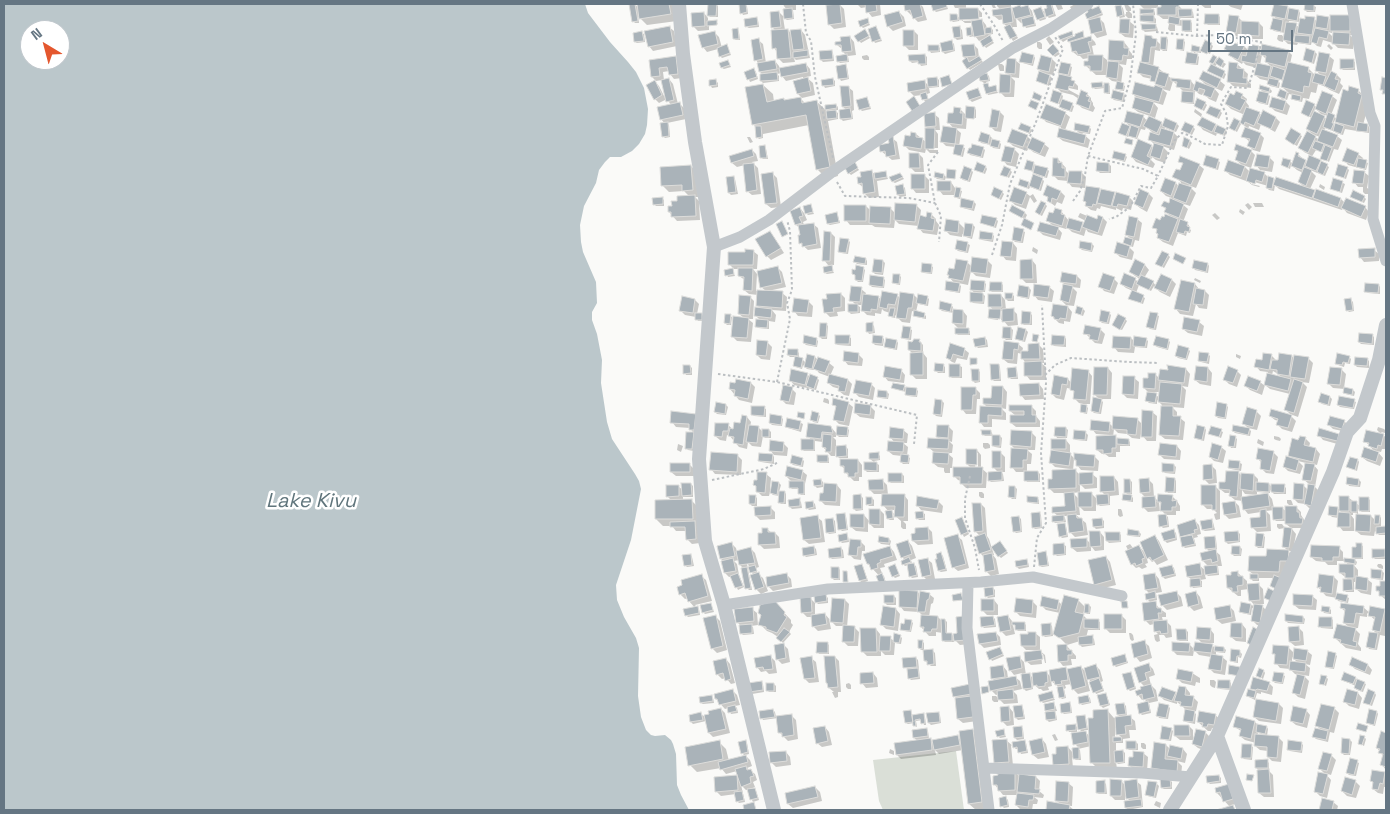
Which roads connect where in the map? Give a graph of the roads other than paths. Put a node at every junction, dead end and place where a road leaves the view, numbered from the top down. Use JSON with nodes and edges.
{"nodes":[{"id":1,"x":679,"y":4,"type":"edge"},
{"id":2,"x":1088,"y":4,"type":"edge"},
{"id":3,"x":1352,"y":4,"type":"edge"},
{"id":4,"x":714,"y":247,"type":"junction"},
{"id":5,"x":1386,"y":261,"type":"edge"},
{"id":6,"x":1386,"y":325,"type":"edge"},
{"id":7,"x":968,"y":583,"type":"junction"},
{"id":8,"x":1122,"y":596,"type":"dead end"},
{"id":9,"x":724,"y":605,"type":"junction"},
{"id":10,"x":1217,"y":736,"type":"junction"},
{"id":11,"x":984,"y":768,"type":"junction"},
{"id":12,"x":1191,"y":777,"type":"junction"},
{"id":13,"x":774,"y":810,"type":"edge"},
{"id":14,"x":989,"y":810,"type":"edge"},
{"id":15,"x":1170,"y":810,"type":"edge"},
{"id":16,"x":1244,"y":810,"type":"edge"}],
"edges":[{"from":1,"to":4,"type":"street"},
{"from":2,"to":4,"type":"street"},
{"from":3,"to":5,"type":"street"},
{"from":4,"to":9,"type":"street"},
{"from":6,"to":10,"type":"street"},
{"from":7,"to":8,"type":"street"},
{"from":7,"to":9,"type":"street"},
{"from":7,"to":11,"type":"street"},
{"from":9,"to":13,"type":"street"},
{"from":10,"to":12,"type":"street"},
{"from":10,"to":16,"type":"street"},
{"from":11,"to":12,"type":"street"},
{"from":11,"to":14,"type":"street"},
{"from":12,"to":15,"type":"street"}]}
